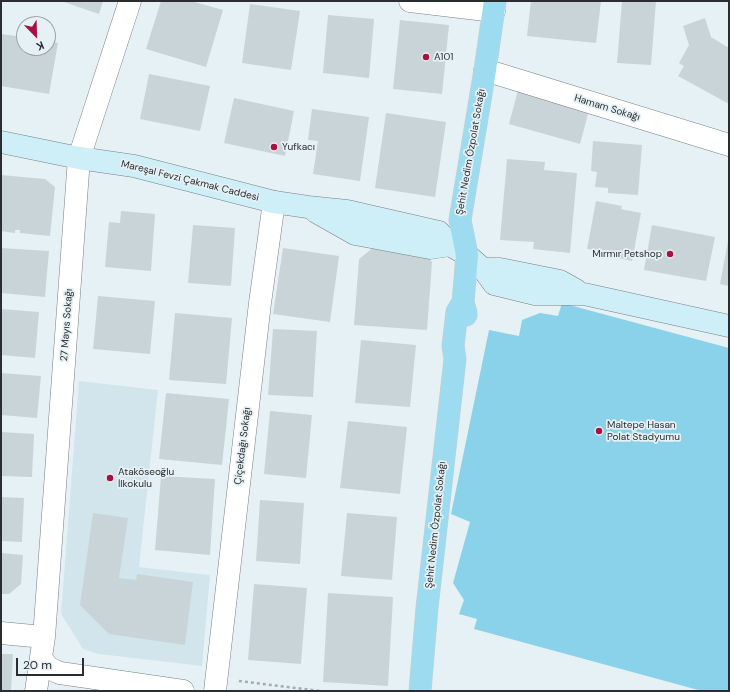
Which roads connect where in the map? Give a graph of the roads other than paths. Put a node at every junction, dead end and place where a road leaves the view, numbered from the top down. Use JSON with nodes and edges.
{"nodes":[{"id":1,"x":130,"y":1,"type":"edge"},
{"id":2,"x":410,"y":1,"type":"edge"},
{"id":3,"x":495,"y":6,"type":"edge"},
{"id":4,"x":485,"y":70,"type":"junction"},
{"id":5,"x":1,"y":142,"type":"edge"},
{"id":6,"x":729,"y":145,"type":"edge"},
{"id":7,"x":79,"y":158,"type":"junction"},
{"id":8,"x":274,"y":202,"type":"junction"},
{"id":9,"x":467,"y":256,"type":"junction"},
{"id":10,"x":729,"y":326,"type":"edge"},
{"id":11,"x":1,"y":633,"type":"edge"},
{"id":12,"x":43,"y":647,"type":"junction"},
{"id":13,"x":216,"y":685,"type":"edge"},
{"id":14,"x":36,"y":691,"type":"edge"},
{"id":15,"x":183,"y":691,"type":"edge"},
{"id":16,"x":420,"y":691,"type":"edge"}],
"edges":[{"from":1,"to":7,"type":"street","name":"27 Mayıs Sokağı"},
{"from":2,"to":3,"type":"street"},
{"from":3,"to":4,"type":"main road","name":"Şehit Nedim Özpolat Sokağı"},
{"from":4,"to":6,"type":"street","name":"Hamam Sokağı"},
{"from":4,"to":9,"type":"main road","name":"Şehit Nedim Özpolat Sokağı"},
{"from":5,"to":7,"type":"street","name":"Mareşal Fevzi Çakmak Caddesi"},
{"from":7,"to":8,"type":"street","name":"Mareşal Fevzi Çakmak Caddesi"},
{"from":7,"to":12,"type":"street","name":"27 Mayıs Sokağı"},
{"from":8,"to":9,"type":"street","name":"Mareşal Fevzi Çakmak Caddesi"},
{"from":8,"to":13,"type":"street","name":"Çiçekdağı Sokağı"},
{"from":9,"to":10,"type":"street"},
{"from":9,"to":16,"type":"main road","name":"Şehit Nedim Özpolat Sokağı"},
{"from":11,"to":12,"type":"street"},
{"from":12,"to":14,"type":"street","name":"27 Mayıs Sokağı"},
{"from":12,"to":15,"type":"street"}]}
